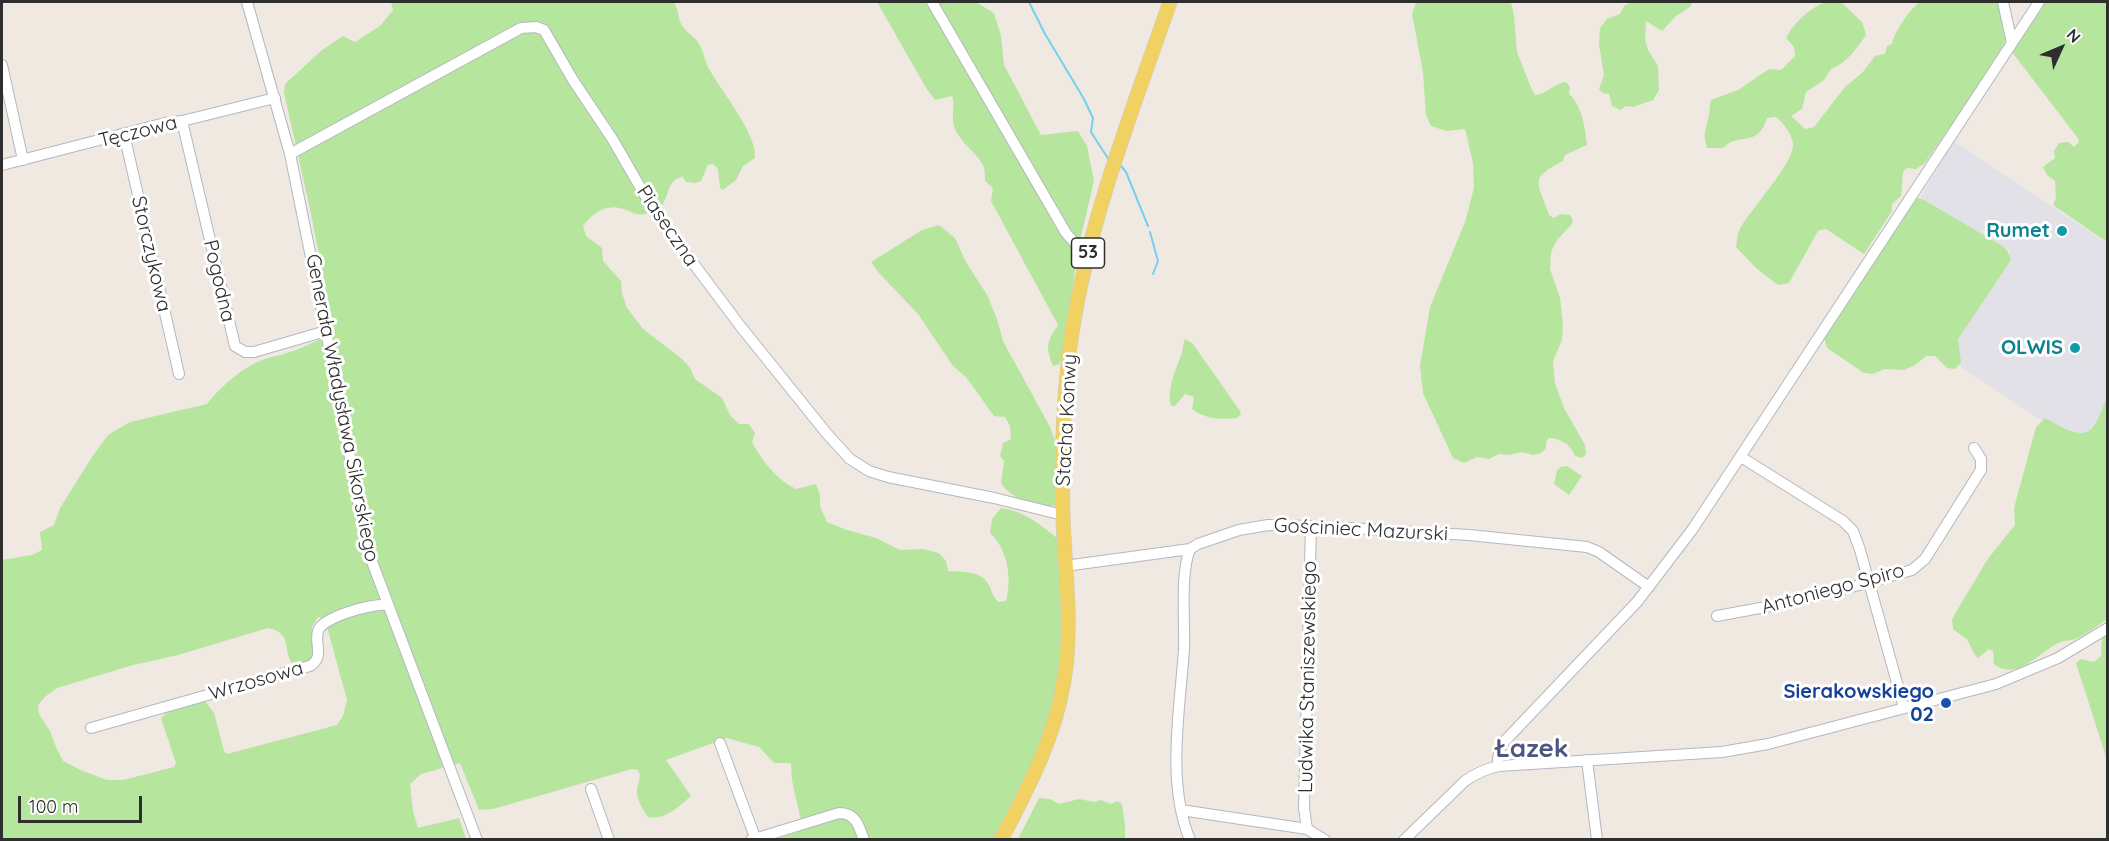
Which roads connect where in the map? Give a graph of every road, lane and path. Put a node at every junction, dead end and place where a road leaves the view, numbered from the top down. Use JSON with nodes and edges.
{"nodes":[{"id":1,"x":247,"y":2,"type":"edge"},
{"id":2,"x":932,"y":2,"type":"edge"},
{"id":3,"x":1170,"y":2,"type":"edge"},
{"id":4,"x":2003,"y":2,"type":"edge"},
{"id":5,"x":2039,"y":2,"type":"edge"},
{"id":6,"x":2012,"y":43,"type":"junction"},
{"id":7,"x":2,"y":65,"type":"edge"},
{"id":8,"x":275,"y":98,"type":"junction"},
{"id":9,"x":182,"y":121,"type":"junction"},
{"id":10,"x":124,"y":134,"type":"junction"},
{"id":11,"x":290,"y":154,"type":"junction"},
{"id":12,"x":23,"y":160,"type":"junction"},
{"id":13,"x":2,"y":165,"type":"edge"},
{"id":14,"x":1088,"y":250,"type":"junction"},
{"id":15,"x":326,"y":331,"type":"junction"},
{"id":16,"x":179,"y":374,"type":"dead end"},
{"id":17,"x":1974,"y":448,"type":"dead end"},
{"id":18,"x":1741,"y":458,"type":"junction"},
{"id":19,"x":1063,"y":515,"type":"junction"},
{"id":20,"x":1311,"y":526,"type":"junction"},
{"id":21,"x":1190,"y":549,"type":"junction"},
{"id":22,"x":1065,"y":566,"type":"junction"},
{"id":23,"x":1869,"y":582,"type":"junction"},
{"id":24,"x":1649,"y":587,"type":"junction"},
{"id":25,"x":387,"y":604,"type":"junction"},
{"id":26,"x":1717,"y":616,"type":"dead end"},
{"id":27,"x":2108,"y":628,"type":"edge"},
{"id":28,"x":1904,"y":708,"type":"junction"},
{"id":29,"x":91,"y":728,"type":"dead end"},
{"id":30,"x":720,"y":743,"type":"dead end"},
{"id":31,"x":1587,"y":760,"type":"junction"},
{"id":32,"x":1499,"y":766,"type":"junction"},
{"id":33,"x":591,"y":789,"type":"dead end"},
{"id":34,"x":1181,"y":810,"type":"junction"},
{"id":35,"x":1307,"y":829,"type":"junction"},
{"id":36,"x":754,"y":839,"type":"edge"},
{"id":37,"x":477,"y":840,"type":"edge"},
{"id":38,"x":609,"y":840,"type":"edge"},
{"id":39,"x":864,"y":840,"type":"edge"},
{"id":40,"x":1001,"y":840,"type":"edge"},
{"id":41,"x":1190,"y":840,"type":"edge"},
{"id":42,"x":1325,"y":840,"type":"edge"},
{"id":43,"x":1404,"y":840,"type":"edge"},
{"id":44,"x":1597,"y":840,"type":"edge"}],
"edges":[{"from":1,"to":8,"type":"street","name":"Generała Władysława Sikorskiego"},
{"from":2,"to":14,"type":"street"},
{"from":3,"to":14,"type":"main road","name":"Stacha Konwy","number":"53"},
{"from":4,"to":6,"type":"street"},
{"from":5,"to":6,"type":"street"},
{"from":6,"to":18,"type":"street"},
{"from":7,"to":12,"type":"street"},
{"from":8,"to":9,"type":"street","name":"Tęczowa"},
{"from":8,"to":11,"type":"street","name":"Generała Władysława Sikorskiego"},
{"from":9,"to":10,"type":"street","name":"Tęczowa"},
{"from":9,"to":15,"type":"street","name":"Pogodna"},
{"from":10,"to":12,"type":"street","name":"Tęczowa"},
{"from":10,"to":16,"type":"street","name":"Storczykowa"},
{"from":11,"to":15,"type":"street","name":"Generała Władysława Sikorskiego"},
{"from":11,"to":19,"type":"street","name":"Piaseczna"},
{"from":12,"to":13,"type":"street","name":"Tęczowa"},
{"from":14,"to":19,"type":"main road","name":"Stacha Konwy","number":"53"},
{"from":15,"to":25,"type":"street","name":"Generała Władysława Sikorskiego"},
{"from":17,"to":23,"type":"street","name":"Antoniego Spiro"},
{"from":18,"to":23,"type":"street"},
{"from":18,"to":24,"type":"street"},
{"from":19,"to":22,"type":"main road","name":"Stacha Konwy","number":"53"},
{"from":20,"to":21,"type":"street","name":"Gościniec Mazurski"},
{"from":20,"to":24,"type":"street","name":"Gościniec Mazurski"},
{"from":20,"to":35,"type":"street","name":"Ludwika Staniszewskiego"},
{"from":21,"to":22,"type":"street","name":"Gościniec Mazurski"},
{"from":21,"to":34,"type":"street"},
{"from":22,"to":40,"type":"main road","name":"Stacha Konwy","number":"53"},
{"from":23,"to":26,"type":"street","name":"Antoniego Spiro"},
{"from":23,"to":28,"type":"street"},
{"from":24,"to":32,"type":"street"},
{"from":25,"to":29,"type":"street","name":"Wrzosowa"},
{"from":25,"to":37,"type":"street","name":"Generała Władysława Sikorskiego"},
{"from":27,"to":28,"type":"street"},
{"from":28,"to":31,"type":"street"},
{"from":30,"to":36,"type":"street"},
{"from":31,"to":32,"type":"street"},
{"from":31,"to":44,"type":"street"},
{"from":32,"to":43,"type":"street"},
{"from":33,"to":38,"type":"street"},
{"from":34,"to":35,"type":"street"},
{"from":34,"to":41,"type":"street"},
{"from":35,"to":42,"type":"street"},
{"from":36,"to":39,"type":"street"}]}
